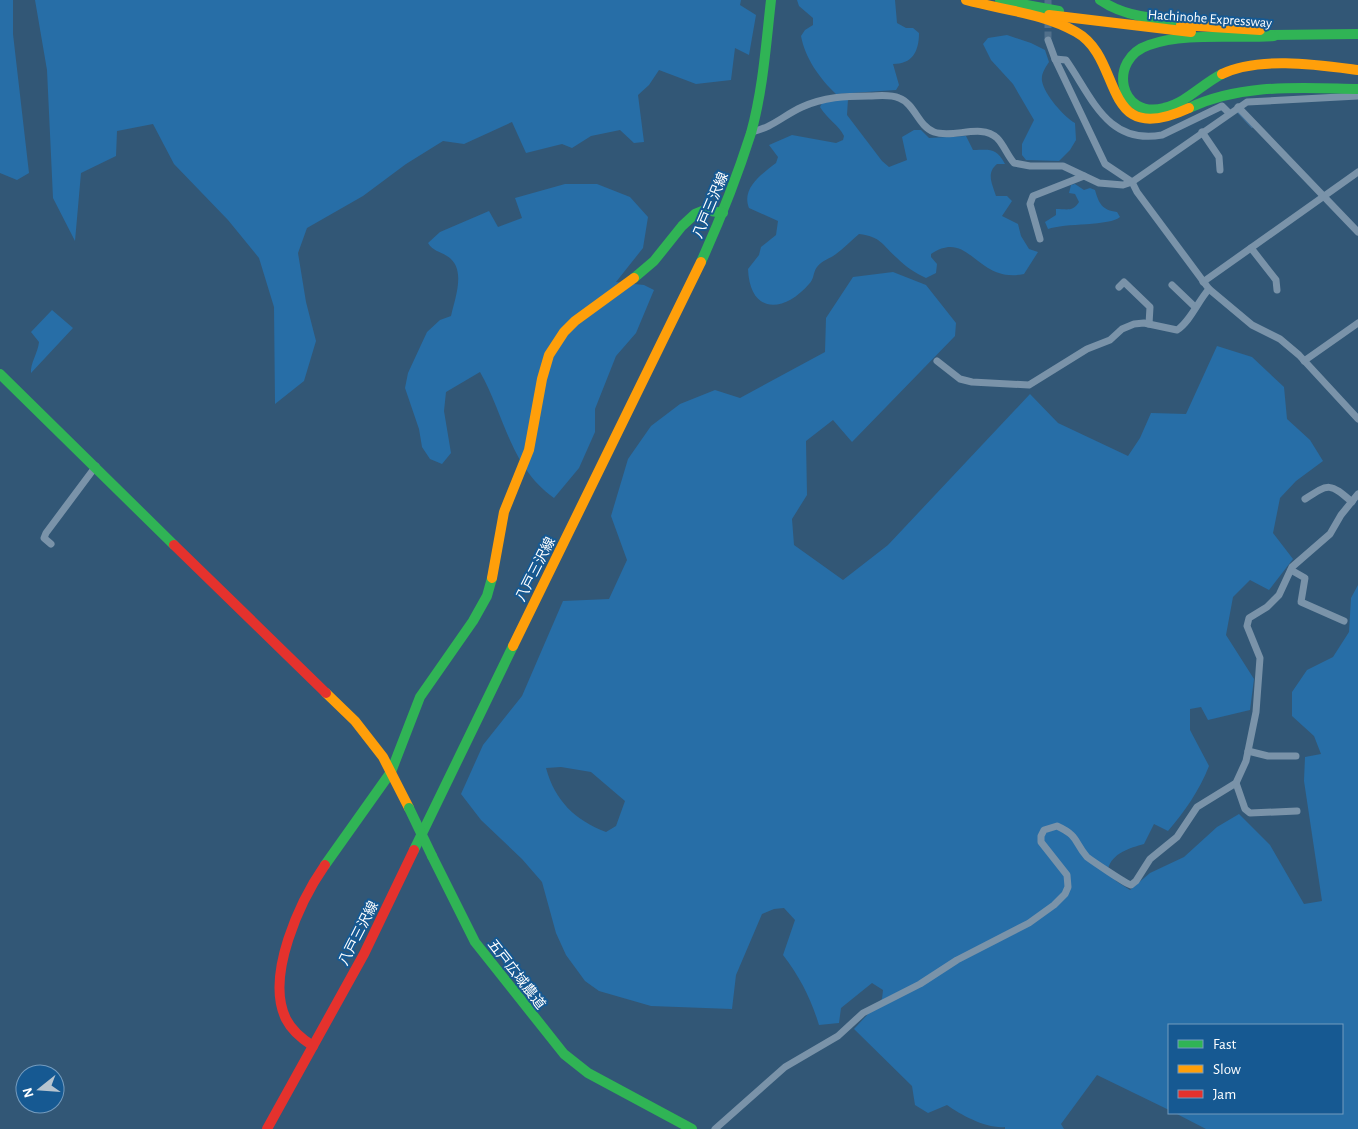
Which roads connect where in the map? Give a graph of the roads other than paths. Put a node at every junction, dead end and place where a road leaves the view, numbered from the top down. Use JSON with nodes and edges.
{"nodes":[{"id":1,"x":771,"y":0,"type":"edge"},
{"id":2,"x":966,"y":0,"type":"edge"},
{"id":3,"x":972,"y":0,"type":"edge"},
{"id":4,"x":1000,"y":0,"type":"edge"},
{"id":5,"x":1100,"y":0,"type":"edge"},
{"id":6,"x":1358,"y":28,"type":"edge"},
{"id":7,"x":1286,"y":31,"type":"junction"},
{"id":8,"x":1358,"y":34,"type":"edge"},
{"id":9,"x":1274,"y":36,"type":"junction"},
{"id":10,"x":1048,"y":40,"type":"tunnel mouth"},
{"id":11,"x":1055,"y":59,"type":"junction"},
{"id":12,"x":1358,"y":70,"type":"edge"},
{"id":13,"x":1358,"y":89,"type":"edge"},
{"id":14,"x":1358,"y":96,"type":"edge"},
{"id":15,"x":1238,"y":107,"type":"junction"},
{"id":16,"x":1230,"y":113,"type":"junction"},
{"id":17,"x":752,"y":132,"type":"junction"},
{"id":18,"x":1202,"y":132,"type":"junction"},
{"id":19,"x":1220,"y":170,"type":"dead end"},
{"id":20,"x":1358,"y":172,"type":"edge"},
{"id":21,"x":1084,"y":176,"type":"junction"},
{"id":22,"x":1132,"y":182,"type":"junction"},
{"id":23,"x":1323,"y":197,"type":"junction"},
{"id":24,"x":723,"y":213,"type":"junction"},
{"id":25,"x":1358,"y":232,"type":"edge"},
{"id":26,"x":1040,"y":240,"type":"dead end"},
{"id":27,"x":1251,"y":248,"type":"junction"},
{"id":28,"x":1203,"y":282,"type":"junction"},
{"id":29,"x":1172,"y":284,"type":"dead end"},
{"id":30,"x":1118,"y":287,"type":"dead end"},
{"id":31,"x":1209,"y":289,"type":"junction"},
{"id":32,"x":1277,"y":290,"type":"dead end"},
{"id":33,"x":1195,"y":308,"type":"junction"},
{"id":34,"x":1358,"y":323,"type":"edge"},
{"id":35,"x":1149,"y":324,"type":"junction"},
{"id":36,"x":937,"y":361,"type":"dead end"},
{"id":37,"x":1304,"y":361,"type":"junction"},
{"id":38,"x":0,"y":374,"type":"edge"},
{"id":39,"x":1358,"y":419,"type":"edge"},
{"id":40,"x":96,"y":466,"type":"junction"},
{"id":41,"x":1358,"y":494,"type":"edge"},
{"id":42,"x":1305,"y":499,"type":"dead end"},
{"id":43,"x":1352,"y":502,"type":"junction"},
{"id":44,"x":51,"y":544,"type":"dead end"},
{"id":45,"x":1291,"y":570,"type":"junction"},
{"id":46,"x":1344,"y":621,"type":"dead end"},
{"id":47,"x":1248,"y":751,"type":"junction"},
{"id":48,"x":1296,"y":756,"type":"dead end"},
{"id":49,"x":391,"y":772,"type":"junction"},
{"id":50,"x":1236,"y":783,"type":"junction"},
{"id":51,"x":1297,"y":810,"type":"dead end"},
{"id":52,"x":313,"y":1046,"type":"junction"},
{"id":53,"x":266,"y":1129,"type":"edge"},
{"id":54,"x":692,"y":1129,"type":"edge"},
{"id":55,"x":715,"y":1129,"type":"edge"}],
"edges":[{"from":1,"to":17,"type":"main road","name":"八戸三沢線"},
{"from":2,"to":13,"type":"main road"},
{"from":3,"to":9,"type":"main road","name":"Hachinohe Expressway"},
{"from":4,"to":7,"type":"main road","name":"Hachinohe Expressway"},
{"from":5,"to":7,"type":"main road"},
{"from":6,"to":7,"type":"main road","name":"Hachinohe Expressway"},
{"from":8,"to":9,"type":"main road","name":"Hachinohe Expressway"},
{"from":9,"to":12,"type":"main road"},
{"from":10,"to":11,"type":"street"},
{"from":11,"to":16,"type":"street"},
{"from":11,"to":22,"type":"street"},
{"from":14,"to":15,"type":"street"},
{"from":15,"to":16,"type":"street"},
{"from":15,"to":23,"type":"street"},
{"from":16,"to":18,"type":"street"},
{"from":17,"to":21,"type":"street"},
{"from":17,"to":24,"type":"main road","name":"八戸三沢線"},
{"from":18,"to":19,"type":"street"},
{"from":18,"to":22,"type":"street"},
{"from":20,"to":23,"type":"street"},
{"from":21,"to":22,"type":"street"},
{"from":21,"to":26,"type":"street"},
{"from":22,"to":28,"type":"street"},
{"from":23,"to":25,"type":"street"},
{"from":23,"to":27,"type":"street"},
{"from":24,"to":49,"type":"main road"},
{"from":24,"to":52,"type":"main road","name":"八戸三沢線"},
{"from":27,"to":28,"type":"street"},
{"from":27,"to":32,"type":"street"},
{"from":28,"to":31,"type":"street"},
{"from":29,"to":33,"type":"street"},
{"from":30,"to":35,"type":"street"},
{"from":31,"to":33,"type":"street"},
{"from":31,"to":37,"type":"street"},
{"from":33,"to":35,"type":"street"},
{"from":34,"to":37,"type":"street"},
{"from":35,"to":36,"type":"street"},
{"from":37,"to":39,"type":"street"},
{"from":38,"to":40,"type":"main road","name":"五戸広域農道"},
{"from":40,"to":44,"type":"street"},
{"from":40,"to":49,"type":"main road","name":"五戸広域農道"},
{"from":41,"to":43,"type":"street"},
{"from":42,"to":43,"type":"street"},
{"from":43,"to":45,"type":"street"},
{"from":45,"to":46,"type":"street"},
{"from":45,"to":47,"type":"street"},
{"from":47,"to":48,"type":"street"},
{"from":47,"to":50,"type":"street"},
{"from":49,"to":52,"type":"main road"},
{"from":49,"to":54,"type":"main road","name":"五戸広域農道","bridge":true},
{"from":50,"to":51,"type":"street"},
{"from":50,"to":55,"type":"street"},
{"from":52,"to":53,"type":"main road","name":"八戸三沢線"}]}
